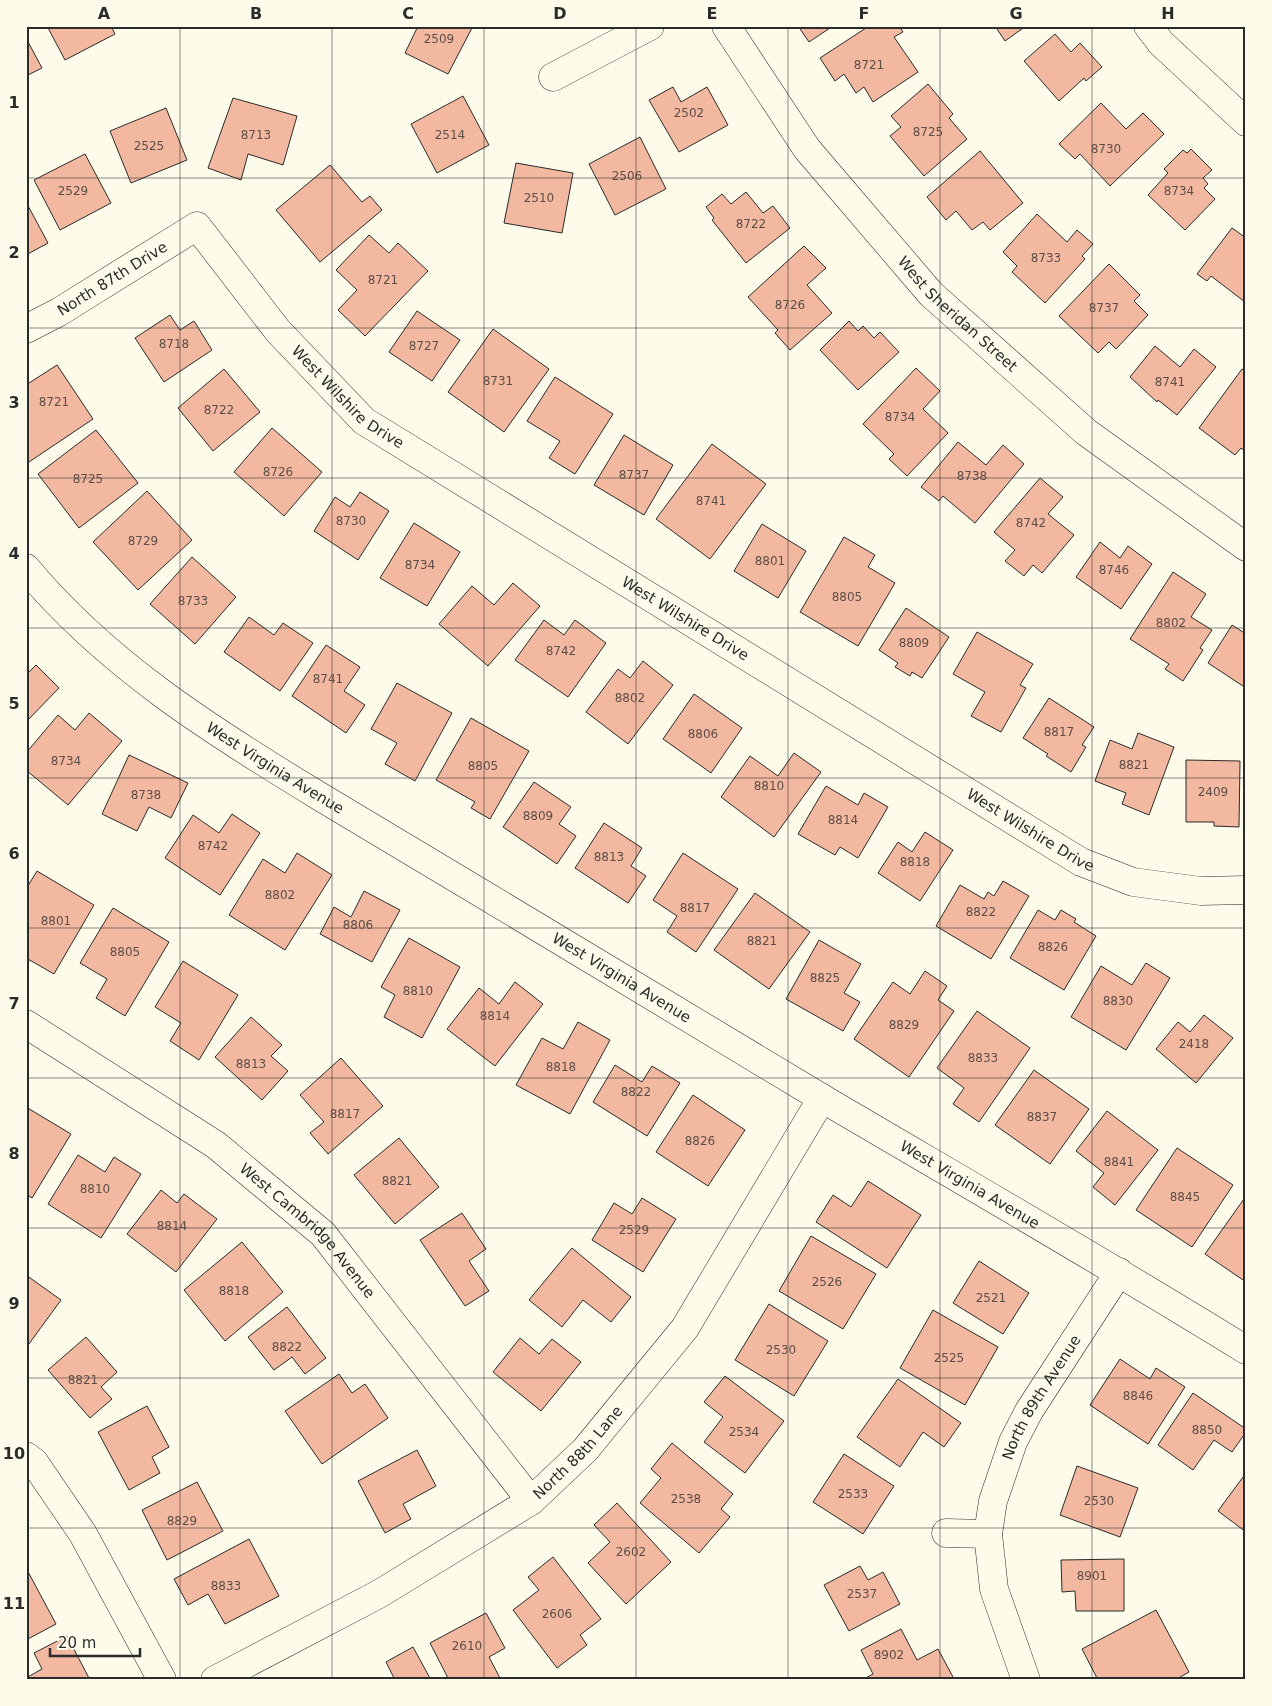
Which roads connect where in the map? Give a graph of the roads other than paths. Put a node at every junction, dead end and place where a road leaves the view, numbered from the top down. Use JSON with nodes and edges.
{"nodes":[{"id":1,"x":650,"y":26,"type":"edge"},
{"id":2,"x":726,"y":26,"type":"edge"},
{"id":3,"x":1148,"y":26,"type":"edge"},
{"id":4,"x":553,"y":78,"type":"dead end"},
{"id":5,"x":1246,"y":122,"type":"edge"},
{"id":6,"x":197,"y":226,"type":"joint"},
{"id":7,"x":26,"y":329,"type":"edge"},
{"id":8,"x":1246,"y":547,"type":"edge"},
{"id":9,"x":26,"y":568,"type":"edge"},
{"id":10,"x":1246,"y":890,"type":"edge"},
{"id":11,"x":26,"y":1024,"type":"edge"},
{"id":12,"x":822,"y":1098,"type":"junction"},
{"id":13,"x":1119,"y":1272,"type":"junction"},
{"id":14,"x":1246,"y":1350,"type":"edge"},
{"id":15,"x":26,"y":1456,"type":"edge"},
{"id":16,"x":531,"y":1501,"type":"junction"},
{"id":17,"x":946,"y":1533,"type":"dead end"},
{"id":18,"x":988,"y":1534,"type":"junction"},
{"id":19,"x":162,"y":1680,"type":"edge"},
{"id":20,"x":215,"y":1680,"type":"edge"},
{"id":21,"x":1026,"y":1680,"type":"edge"}],
"edges":[{"from":1,"to":4,"type":"street"},
{"from":2,"to":8,"type":"street","name":"West Sheridan Street"},
{"from":3,"to":5,"type":"street"},
{"from":6,"to":7,"type":"street","name":"North 87th Drive"},
{"from":6,"to":10,"type":"street","name":"West Wilshire Drive"},
{"from":9,"to":12,"type":"street","name":"West Virginia Avenue"},
{"from":11,"to":16,"type":"street","name":"West Cambridge Avenue"},
{"from":12,"to":13,"type":"street","name":"West Virginia Avenue"},
{"from":12,"to":16,"type":"street","name":"North 88th Lane"},
{"from":13,"to":14,"type":"street","name":"West Virginia Avenue"},
{"from":13,"to":18,"type":"street","name":"North 89th Avenue"},
{"from":15,"to":19,"type":"street"},
{"from":16,"to":20,"type":"street","name":"North 88th Lane"},
{"from":17,"to":18,"type":"street"},
{"from":18,"to":21,"type":"street"}]}
